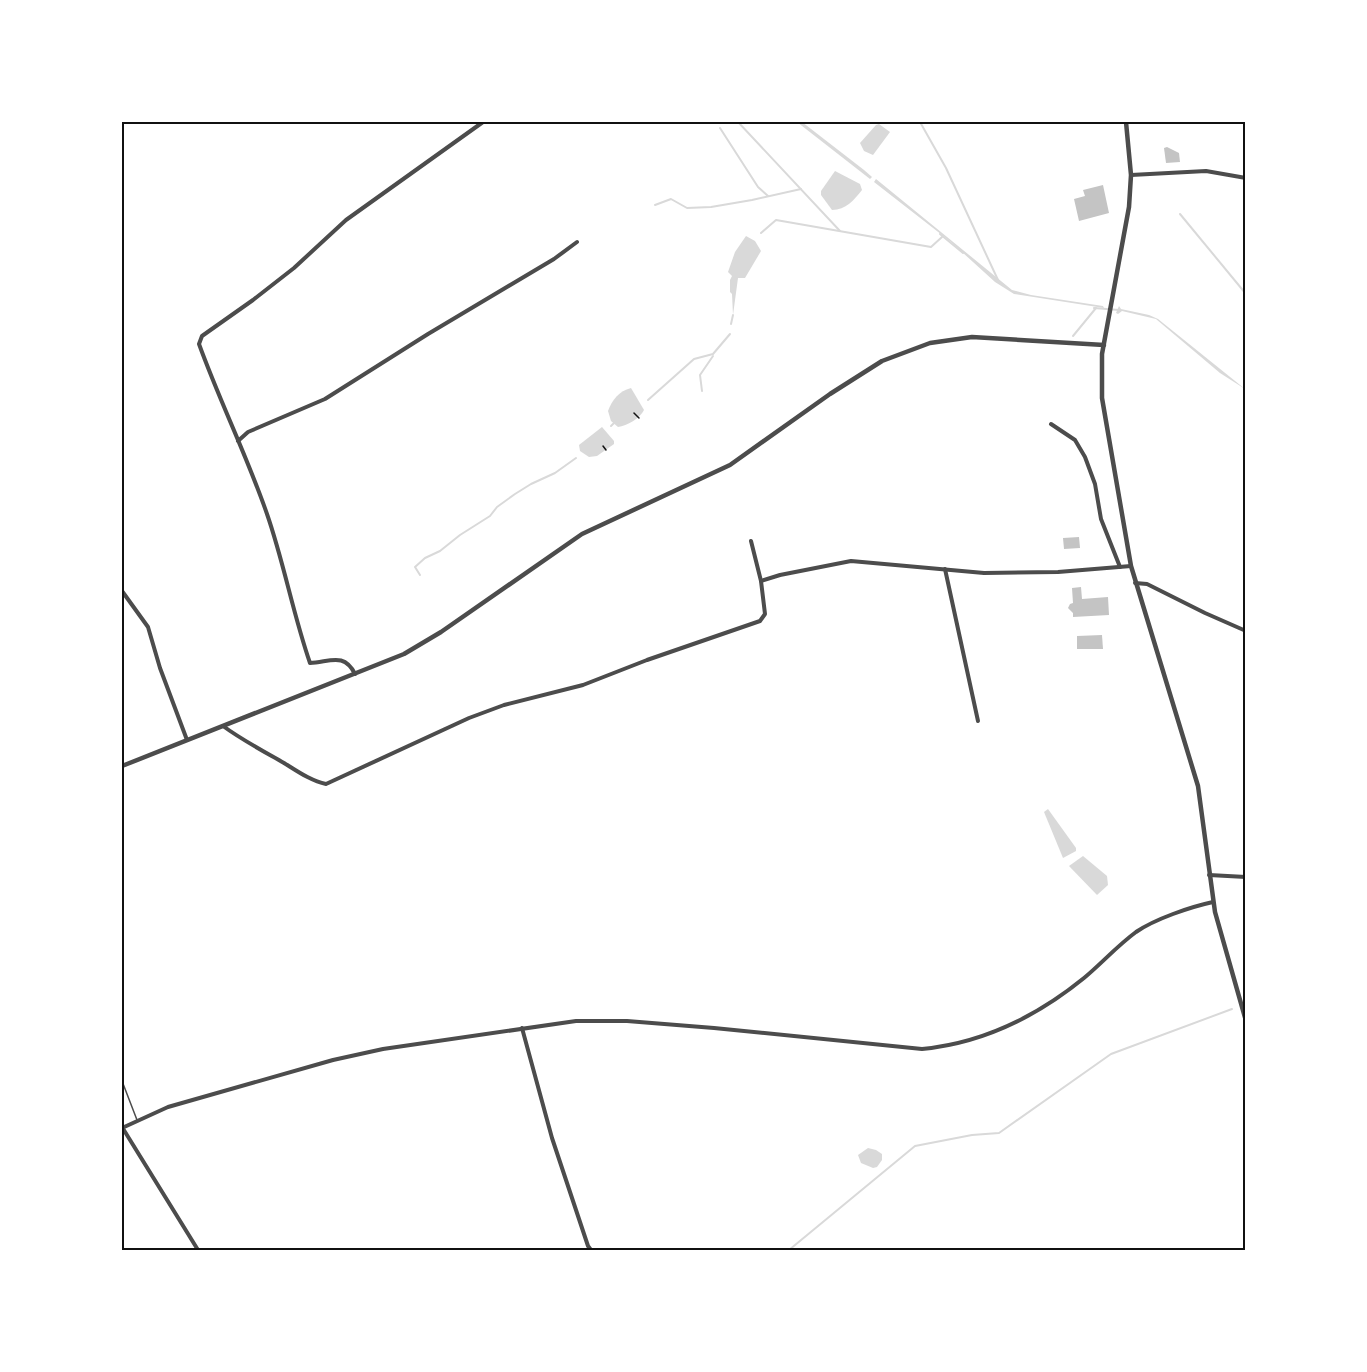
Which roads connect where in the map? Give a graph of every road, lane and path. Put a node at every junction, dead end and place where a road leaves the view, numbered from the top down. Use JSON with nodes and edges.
{"nodes":[{"id":1,"x":483,"y":122,"type":"edge"},
{"id":2,"x":1126,"y":122,"type":"edge"},
{"id":3,"x":1131,"y":175,"type":"junction"},
{"id":4,"x":1245,"y":178,"type":"edge"},
{"id":5,"x":577,"y":243,"type":"dead end"},
{"id":6,"x":1104,"y":345,"type":"junction"},
{"id":7,"x":634,"y":412,"type":"dead end"},
{"id":8,"x":639,"y":418,"type":"dead end"},
{"id":9,"x":1051,"y":424,"type":"dead end"},
{"id":10,"x":238,"y":441,"type":"junction"},
{"id":11,"x":603,"y":446,"type":"dead end"},
{"id":12,"x":606,"y":450,"type":"dead end"},
{"id":13,"x":751,"y":541,"type":"dead end"},
{"id":14,"x":1131,"y":566,"type":"junction"},
{"id":15,"x":1120,"y":567,"type":"junction"},
{"id":16,"x":945,"y":569,"type":"junction"},
{"id":17,"x":761,"y":581,"type":"junction"},
{"id":18,"x":1136,"y":583,"type":"junction"},
{"id":19,"x":122,"y":591,"type":"edge"},
{"id":20,"x":1245,"y":631,"type":"edge"},
{"id":21,"x":355,"y":674,"type":"junction"},
{"id":22,"x":978,"y":721,"type":"dead end"},
{"id":23,"x":220,"y":726,"type":"junction"},
{"id":24,"x":186,"y":740,"type":"junction"},
{"id":25,"x":122,"y":766,"type":"edge"},
{"id":26,"x":1209,"y":875,"type":"junction"},
{"id":27,"x":1245,"y":877,"type":"edge"},
{"id":28,"x":1213,"y":903,"type":"junction"},
{"id":29,"x":1245,"y":1021,"type":"edge"},
{"id":30,"x":522,"y":1028,"type":"junction"},
{"id":31,"x":122,"y":1081,"type":"edge"},
{"id":32,"x":137,"y":1121,"type":"junction"},
{"id":33,"x":122,"y":1127,"type":"edge"},
{"id":34,"x":198,"y":1251,"type":"edge"},
{"id":35,"x":591,"y":1251,"type":"edge"}],
"edges":[{"from":1,"to":10,"type":"street"},
{"from":2,"to":3,"type":"street"},
{"from":3,"to":4,"type":"street"},
{"from":3,"to":6,"type":"street"},
{"from":5,"to":10,"type":"street"},
{"from":6,"to":14,"type":"street"},
{"from":6,"to":21,"type":"street"},
{"from":7,"to":8,"type":"path"},
{"from":9,"to":15,"type":"street"},
{"from":10,"to":21,"type":"street"},
{"from":11,"to":12,"type":"path"},
{"from":13,"to":17,"type":"street"},
{"from":14,"to":15,"type":"street"},
{"from":14,"to":18,"type":"street"},
{"from":15,"to":16,"type":"street"},
{"from":16,"to":17,"type":"street"},
{"from":16,"to":22,"type":"street"},
{"from":17,"to":23,"type":"street"},
{"from":18,"to":20,"type":"street"},
{"from":18,"to":26,"type":"street"},
{"from":19,"to":24,"type":"street"},
{"from":21,"to":23,"type":"street"},
{"from":23,"to":24,"type":"street"},
{"from":24,"to":25,"type":"street"},
{"from":26,"to":27,"type":"street"},
{"from":26,"to":28,"type":"street"},
{"from":28,"to":29,"type":"street"},
{"from":28,"to":30,"type":"street"},
{"from":30,"to":32,"type":"street"},
{"from":30,"to":35,"type":"street"},
{"from":31,"to":32,"type":"lane"},
{"from":32,"to":33,"type":"street"},
{"from":33,"to":34,"type":"street"}]}
